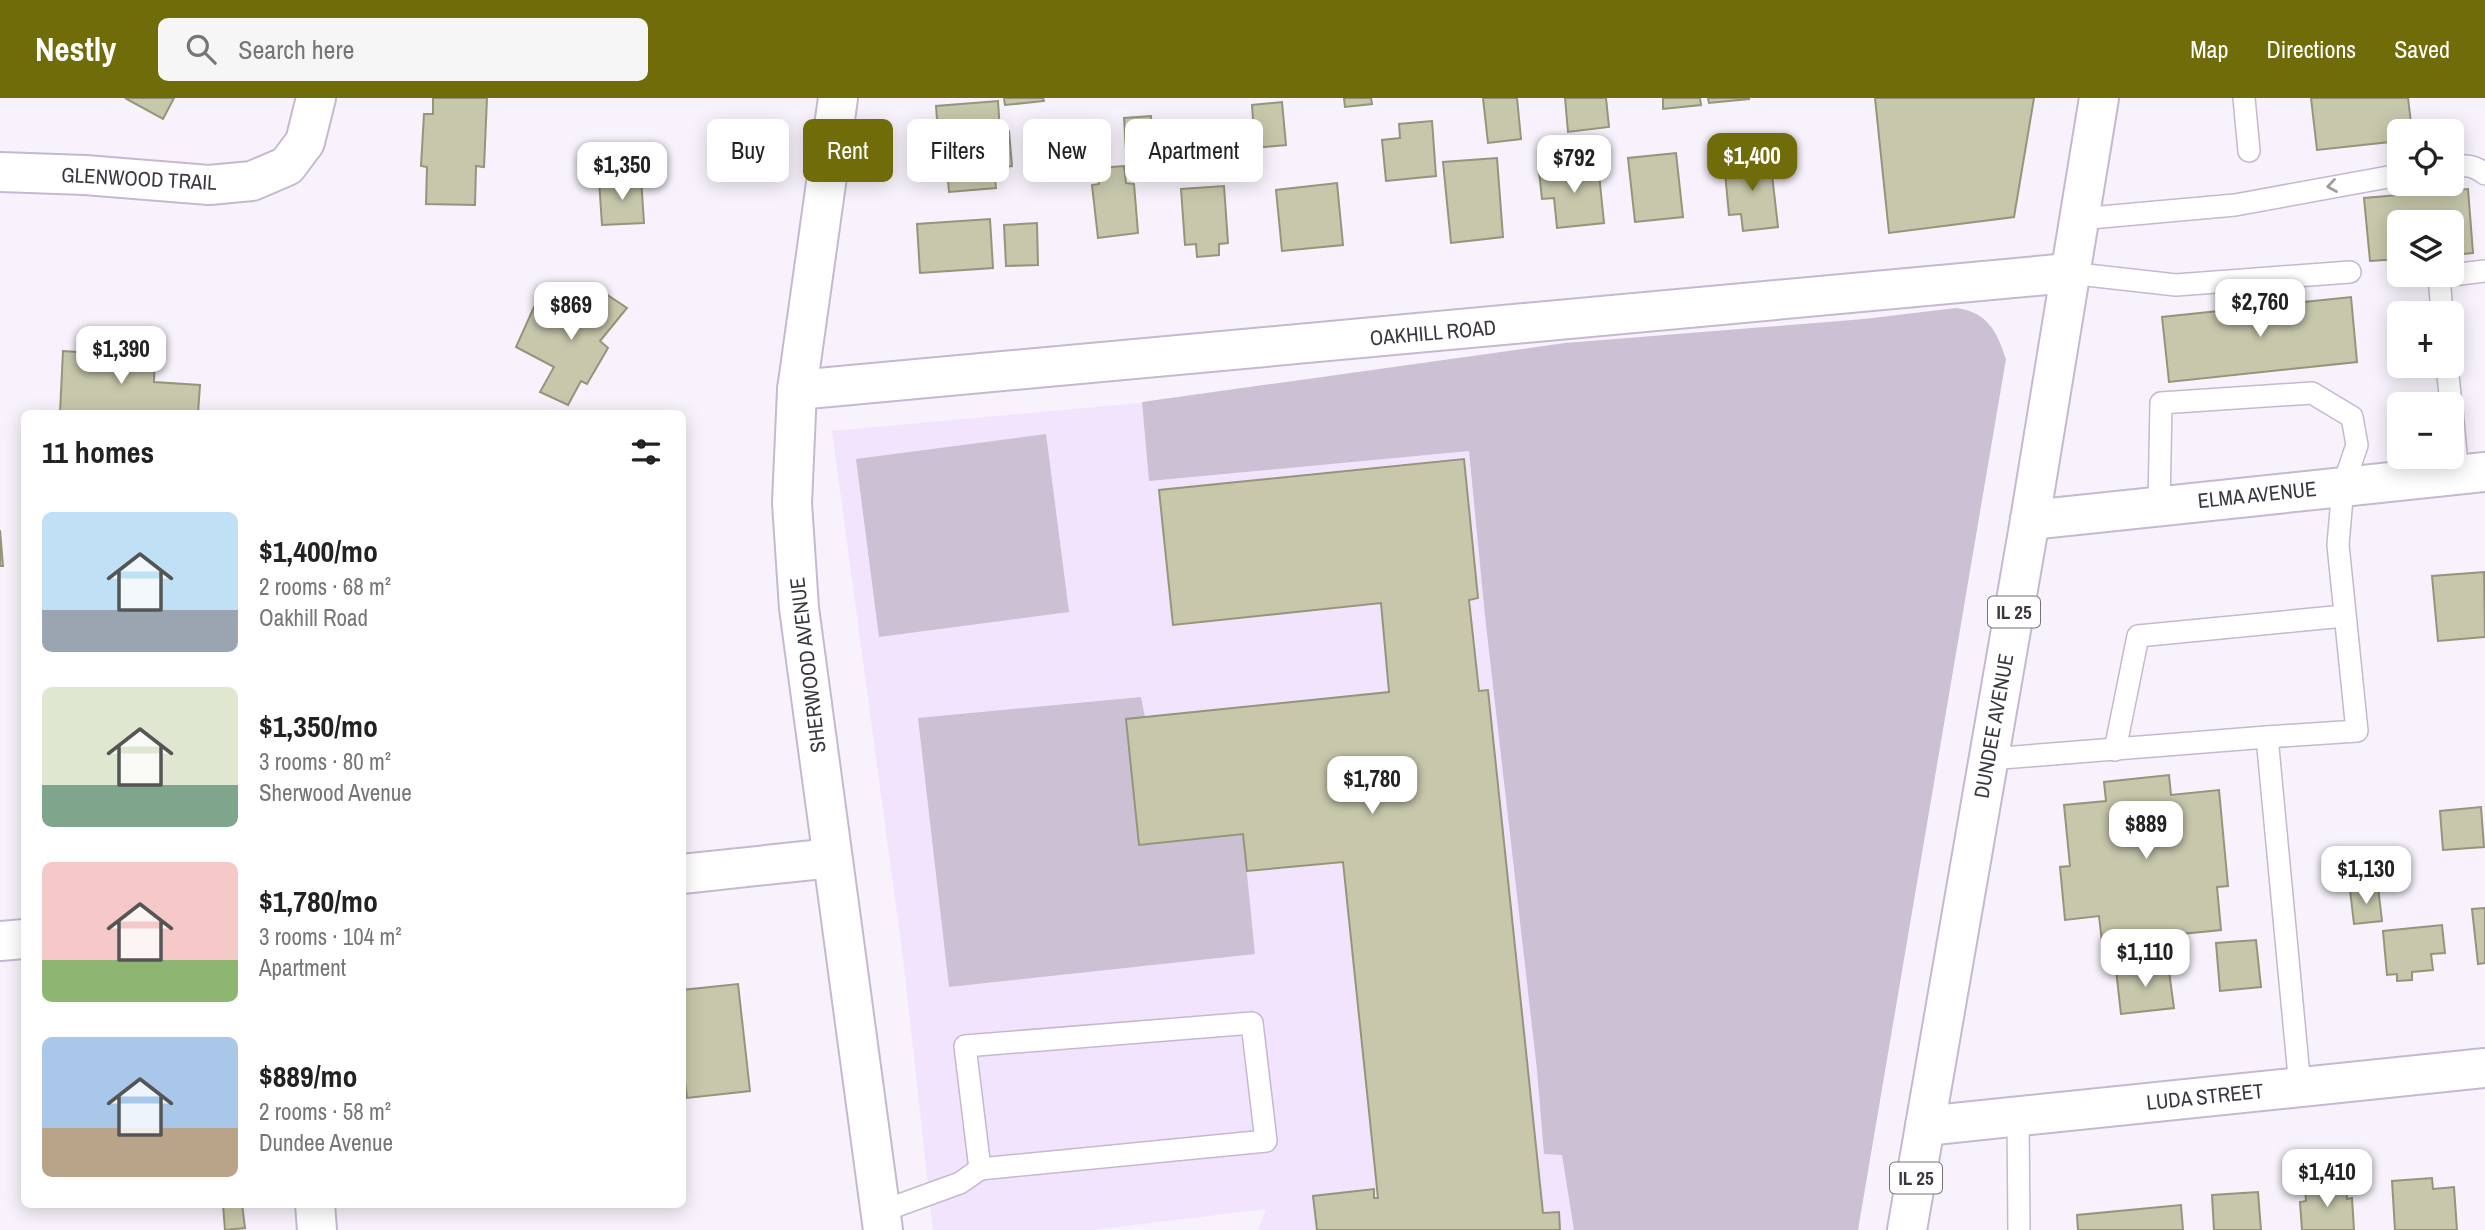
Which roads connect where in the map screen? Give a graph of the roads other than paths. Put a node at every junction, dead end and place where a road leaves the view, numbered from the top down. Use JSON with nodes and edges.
{"nodes":[{"id":1,"x":316,"y":98,"type":"edge"},
{"id":2,"x":838,"y":98,"type":"edge"},
{"id":3,"x":2099,"y":98,"type":"edge"},
{"id":4,"x":2244,"y":98,"type":"edge"},
{"id":5,"x":2249,"y":151,"type":"dead end"},
{"id":6,"x":2464,"y":165,"type":"edge"},
{"id":7,"x":0,"y":172,"type":"edge"},
{"id":8,"x":2485,"y":174,"type":"edge"},
{"id":9,"x":2387,"y":177,"type":"edge"},
{"id":10,"x":2080,"y":219,"type":"junction"},
{"id":11,"x":2485,"y":271,"type":"edge"},
{"id":12,"x":2069,"y":272,"type":"junction"},
{"id":13,"x":2350,"y":272,"type":"dead end"},
{"id":14,"x":2464,"y":273,"type":"edge"},
{"id":15,"x":797,"y":390,"type":"junction"},
{"id":16,"x":2464,"y":451,"type":"edge"},
{"id":17,"x":2471,"y":474,"type":"edge"},
{"id":18,"x":2343,"y":486,"type":"junction"},
{"id":19,"x":2159,"y":506,"type":"junction"},
{"id":20,"x":2030,"y":520,"type":"junction"},
{"id":21,"x":2344,"y":616,"type":"junction"},
{"id":22,"x":2267,"y":737,"type":"junction"},
{"id":23,"x":2115,"y":750,"type":"junction"},
{"id":24,"x":1989,"y":760,"type":"junction"},
{"id":25,"x":832,"y":858,"type":"junction"},
{"id":26,"x":686,"y":874,"type":"edge"},
{"id":27,"x":21,"y":939,"type":"edge"},
{"id":28,"x":0,"y":941,"type":"edge"},
{"id":29,"x":2485,"y":1068,"type":"edge"},
{"id":30,"x":2300,"y":1087,"type":"junction"},
{"id":31,"x":2018,"y":1116,"type":"junction"},
{"id":32,"x":1924,"y":1126,"type":"junction"},
{"id":33,"x":980,"y":1170,"type":"junction"},
{"id":34,"x":315,"y":1208,"type":"edge"},
{"id":35,"x":882,"y":1221,"type":"edge"},
{"id":36,"x":317,"y":1230,"type":"edge"},
{"id":37,"x":1907,"y":1230,"type":"edge"},
{"id":38,"x":2020,"y":1230,"type":"edge"}],
"edges":[{"from":1,"to":7,"type":"street","name":"GLENWOOD TRAIL"},
{"from":2,"to":15,"type":"street","name":"SHERWOOD AVENUE"},
{"from":3,"to":10,"type":"street","name":"DUNDEE AVENUE","number":"IL 25"},
{"from":4,"to":5,"type":"lane"},
{"from":6,"to":8,"type":"lane"},
{"from":9,"to":10,"type":"lane","one_way":true},
{"from":10,"to":12,"type":"street","name":"DUNDEE AVENUE","number":"IL 25"},
{"from":11,"to":14,"type":"lane"},
{"from":12,"to":13,"type":"lane"},
{"from":12,"to":15,"type":"street","name":"OAKHILL ROAD"},
{"from":12,"to":20,"type":"street","name":"DUNDEE AVENUE","number":"IL 25"},
{"from":15,"to":25,"type":"street","name":"SHERWOOD AVENUE"},
{"from":16,"to":17,"type":"lane"},
{"from":17,"to":18,"type":"street","name":"ELMA AVENUE"},
{"from":18,"to":19,"type":"street","name":"ELMA AVENUE"},
{"from":18,"to":19,"type":"lane"},
{"from":18,"to":21,"type":"lane"},
{"from":19,"to":20,"type":"street","name":"ELMA AVENUE"},
{"from":20,"to":24,"type":"street","name":"DUNDEE AVENUE","number":"IL 25"},
{"from":21,"to":22,"type":"lane"},
{"from":21,"to":23,"type":"lane"},
{"from":22,"to":23,"type":"lane"},
{"from":22,"to":30,"type":"lane"},
{"from":23,"to":24,"type":"lane"},
{"from":24,"to":32,"type":"street","name":"DUNDEE AVENUE","number":"IL 25"},
{"from":25,"to":26,"type":"street"},
{"from":25,"to":35,"type":"street","name":"SHERWOOD AVENUE"},
{"from":27,"to":28,"type":"street"},
{"from":29,"to":30,"type":"street","name":"LUDA STREET"},
{"from":30,"to":31,"type":"street","name":"LUDA STREET"},
{"from":31,"to":32,"type":"street","name":"LUDA STREET"},
{"from":31,"to":38,"type":"lane"},
{"from":32,"to":37,"type":"street","name":"DUNDEE AVENUE","number":"IL 25"},
{"from":33,"to":33,"type":"lane"},
{"from":33,"to":35,"type":"lane"},
{"from":34,"to":36,"type":"street"}]}
